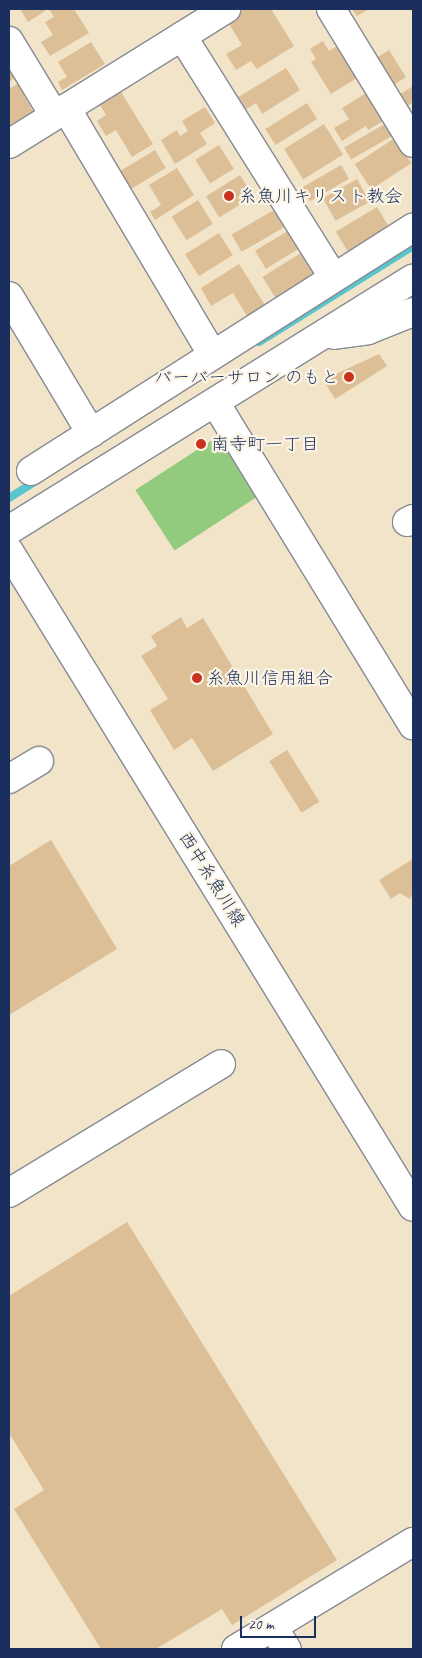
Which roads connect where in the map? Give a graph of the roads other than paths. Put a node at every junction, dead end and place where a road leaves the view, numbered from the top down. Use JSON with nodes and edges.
{"nodes":[{"id":1,"x":226,"y":9,"type":"edge"},
{"id":2,"x":332,"y":9,"type":"edge"},
{"id":3,"x":182,"y":36,"type":"junction"},
{"id":4,"x":9,"y":41,"type":"edge"},
{"id":5,"x":60,"y":112,"type":"junction"},
{"id":6,"x":413,"y":142,"type":"edge"},
{"id":7,"x":9,"y":144,"type":"edge"},
{"id":8,"x":413,"y":228,"type":"edge"},
{"id":9,"x":333,"y":277,"type":"junction"},
{"id":10,"x":413,"y":279,"type":"edge"},
{"id":11,"x":9,"y":296,"type":"edge"},
{"id":12,"x":413,"y":312,"type":"edge"},
{"id":13,"x":323,"y":337,"type":"junction"},
{"id":14,"x":212,"y":354,"type":"junction"},
{"id":15,"x":216,"y":404,"type":"junction"},
{"id":16,"x":91,"y":433,"type":"junction"},
{"id":17,"x":30,"y":471,"type":"dead end"},
{"id":18,"x":9,"y":530,"type":"edge"},
{"id":19,"x":9,"y":551,"type":"edge"},
{"id":20,"x":413,"y":726,"type":"edge"},
{"id":21,"x":39,"y":761,"type":"dead end"},
{"id":22,"x":9,"y":779,"type":"edge"},
{"id":23,"x":221,"y":1064,"type":"dead end"},
{"id":24,"x":9,"y":1193,"type":"edge"},
{"id":25,"x":413,"y":1207,"type":"edge"},
{"id":26,"x":413,"y":1542,"type":"edge"},
{"id":27,"x":280,"y":1638,"type":"edge"},
{"id":28,"x":236,"y":1649,"type":"edge"}],
"edges":[{"from":1,"to":3,"type":"street"},
{"from":2,"to":6,"type":"street"},
{"from":3,"to":5,"type":"street"},
{"from":3,"to":9,"type":"street"},
{"from":4,"to":5,"type":"street"},
{"from":5,"to":7,"type":"street"},
{"from":5,"to":14,"type":"street"},
{"from":8,"to":9,"type":"street"},
{"from":9,"to":14,"type":"street"},
{"from":10,"to":13,"type":"street"},
{"from":11,"to":16,"type":"street"},
{"from":12,"to":13,"type":"street"},
{"from":13,"to":15,"type":"street"},
{"from":14,"to":16,"type":"street"},
{"from":15,"to":18,"type":"street"},
{"from":15,"to":20,"type":"street"},
{"from":16,"to":17,"type":"street"},
{"from":19,"to":25,"type":"street","name":"西中糸魚川線"},
{"from":21,"to":22,"type":"street"},
{"from":23,"to":24,"type":"street"},
{"from":26,"to":27,"type":"street"},
{"from":27,"to":28,"type":"street"}]}
